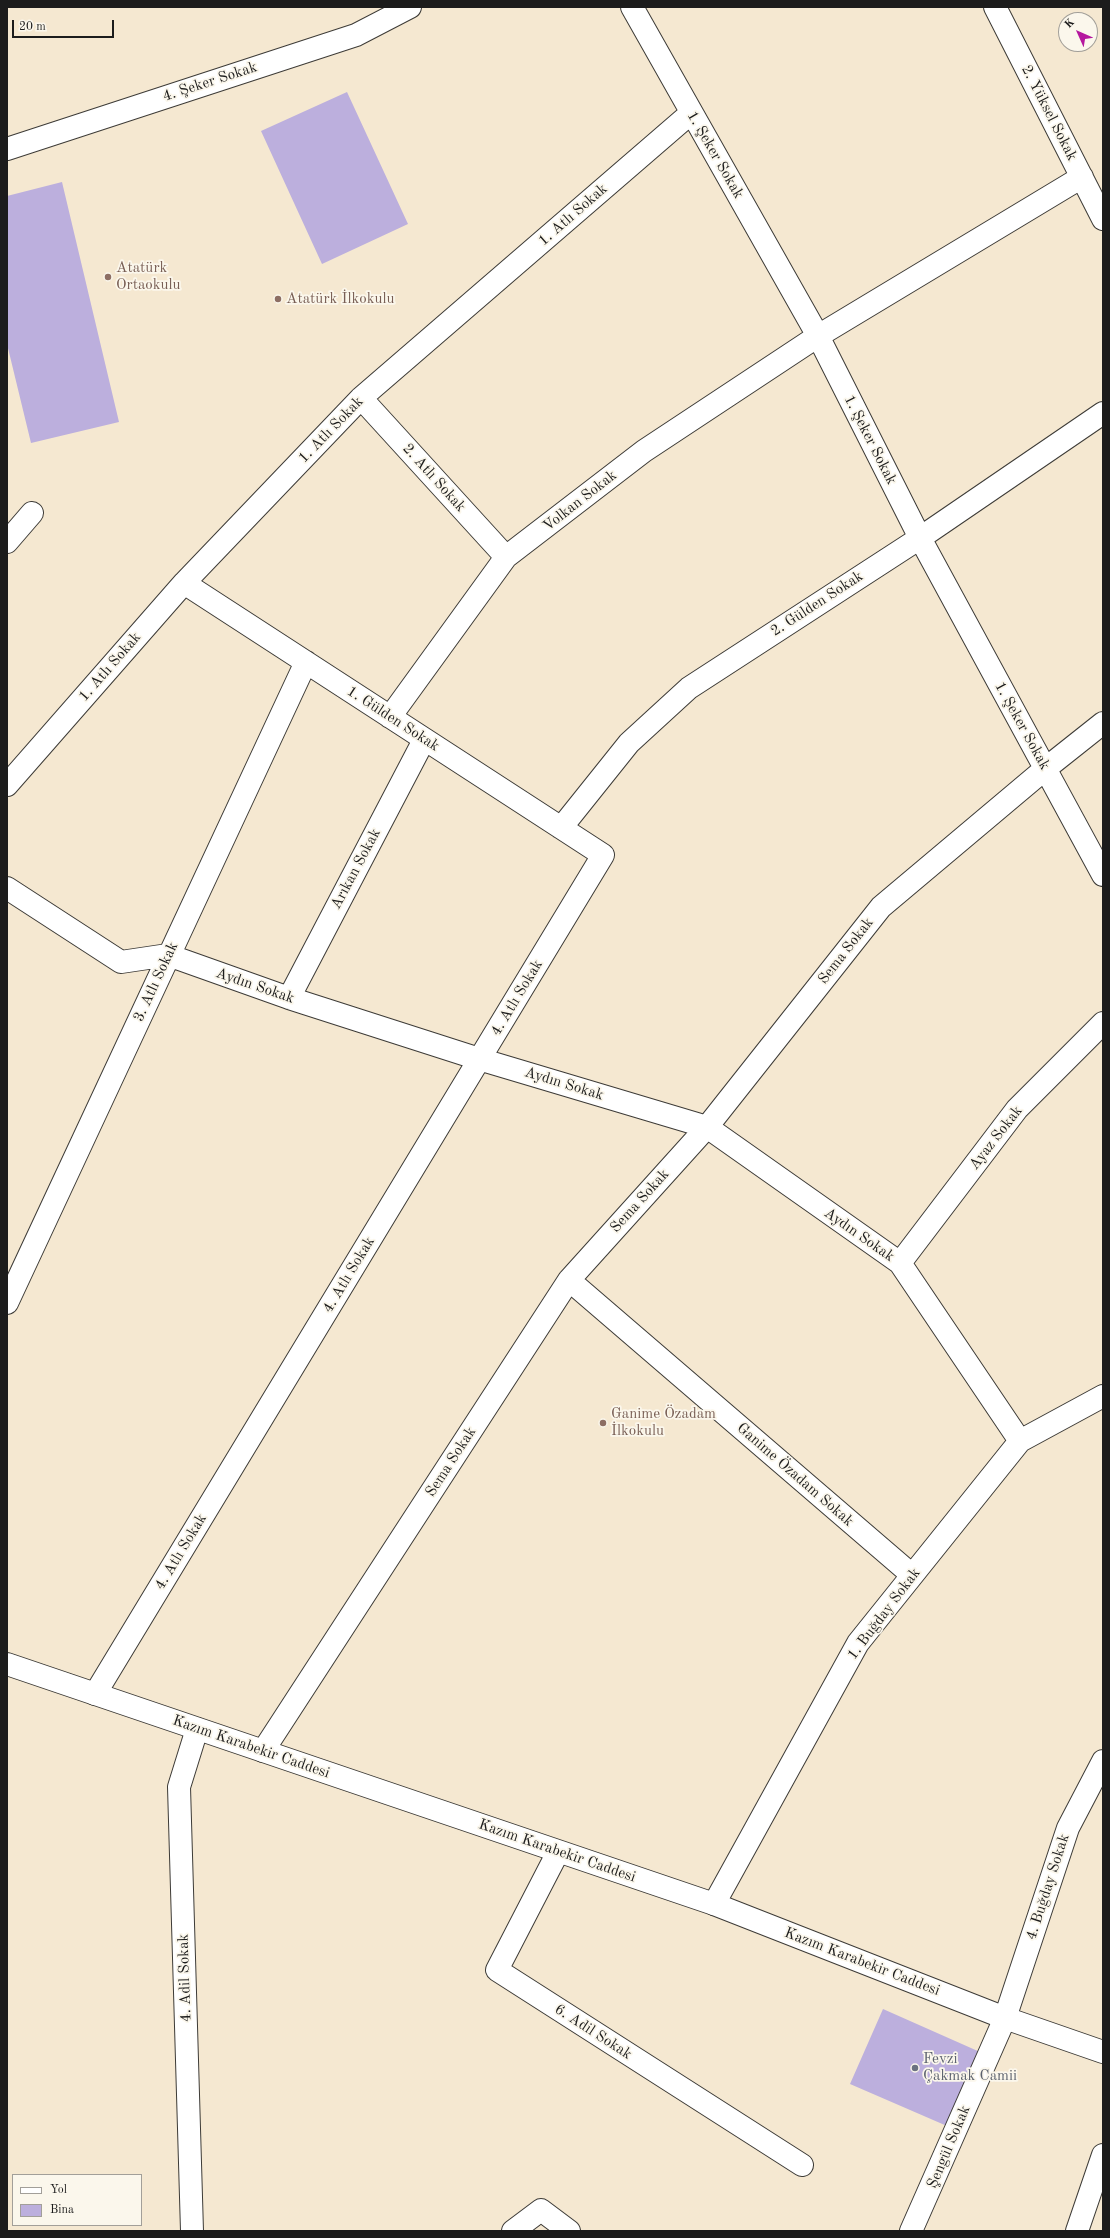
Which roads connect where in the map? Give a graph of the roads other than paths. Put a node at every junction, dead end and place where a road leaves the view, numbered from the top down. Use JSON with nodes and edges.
{"nodes":[{"id":1,"x":410,"y":7,"type":"edge"},
{"id":2,"x":632,"y":7,"type":"edge"},
{"id":3,"x":995,"y":7,"type":"edge"},
{"id":4,"x":691,"y":113,"type":"junction"},
{"id":5,"x":7,"y":149,"type":"edge"},
{"id":6,"x":1082,"y":177,"type":"junction"},
{"id":7,"x":1103,"y":219,"type":"edge"},
{"id":8,"x":818,"y":336,"type":"junction"},
{"id":9,"x":361,"y":398,"type":"junction"},
{"id":10,"x":1103,"y":413,"type":"edge"},
{"id":11,"x":32,"y":513,"type":"dead end"},
{"id":12,"x":920,"y":538,"type":"junction"},
{"id":13,"x":7,"y":542,"type":"edge"},
{"id":14,"x":506,"y":558,"type":"junction"},
{"id":15,"x":184,"y":583,"type":"junction"},
{"id":16,"x":306,"y":662,"type":"junction"},
{"id":17,"x":390,"y":717,"type":"junction"},
{"id":18,"x":1103,"y":723,"type":"edge"},
{"id":19,"x":424,"y":740,"type":"junction"},
{"id":20,"x":1045,"y":769,"type":"junction"},
{"id":21,"x":7,"y":785,"type":"edge"},
{"id":22,"x":561,"y":828,"type":"junction"},
{"id":23,"x":603,"y":856,"type":"joint"},
{"id":24,"x":1103,"y":875,"type":"edge"},
{"id":25,"x":7,"y":888,"type":"edge"},
{"id":26,"x":168,"y":955,"type":"junction"},
{"id":27,"x":289,"y":998,"type":"junction"},
{"id":28,"x":1103,"y":1023,"type":"edge"},
{"id":29,"x":479,"y":1059,"type":"junction"},
{"id":30,"x":707,"y":1127,"type":"junction"},
{"id":31,"x":900,"y":1263,"type":"junction"},
{"id":32,"x":569,"y":1280,"type":"junction"},
{"id":33,"x":7,"y":1303,"type":"edge"},
{"id":34,"x":1103,"y":1396,"type":"edge"},
{"id":35,"x":1020,"y":1441,"type":"junction"},
{"id":36,"x":912,"y":1575,"type":"junction"},
{"id":37,"x":7,"y":1664,"type":"edge"},
{"id":38,"x":95,"y":1694,"type":"junction"},
{"id":39,"x":197,"y":1729,"type":"junction"},
{"id":40,"x":263,"y":1751,"type":"junction"},
{"id":41,"x":1103,"y":1761,"type":"edge"},
{"id":42,"x":558,"y":1852,"type":"junction"},
{"id":43,"x":714,"y":1904,"type":"junction"},
{"id":44,"x":1005,"y":2018,"type":"junction"},
{"id":45,"x":1103,"y":2052,"type":"edge"},
{"id":46,"x":1103,"y":2155,"type":"edge"},
{"id":47,"x":802,"y":2165,"type":"dead end"},
{"id":48,"x":192,"y":2231,"type":"edge"},
{"id":49,"x":513,"y":2231,"type":"edge"},
{"id":50,"x":569,"y":2231,"type":"edge"},
{"id":51,"x":911,"y":2231,"type":"edge"},
{"id":52,"x":1077,"y":2231,"type":"edge"}],
"edges":[{"from":1,"to":5,"type":"street","name":"4. Şeker Sokak"},
{"from":2,"to":4,"type":"street","name":"1. Şeker Sokak"},
{"from":3,"to":6,"type":"street","name":"2. Yüksel Sokak"},
{"from":4,"to":8,"type":"street","name":"1. Şeker Sokak"},
{"from":4,"to":9,"type":"street","name":"1. Atlı Sokak"},
{"from":6,"to":7,"type":"street","name":"2. Yüksel Sokak"},
{"from":6,"to":8,"type":"street","name":"Volkan Sokak"},
{"from":8,"to":12,"type":"street","name":"1. Şeker Sokak"},
{"from":8,"to":14,"type":"street","name":"Volkan Sokak"},
{"from":9,"to":14,"type":"street","name":"2. Atlı Sokak"},
{"from":9,"to":15,"type":"street","name":"1. Atlı Sokak"},
{"from":10,"to":12,"type":"street","name":"2. Gülden Sokak"},
{"from":11,"to":13,"type":"street"},
{"from":12,"to":20,"type":"street","name":"1. Şeker Sokak"},
{"from":12,"to":22,"type":"street","name":"2. Gülden Sokak"},
{"from":14,"to":17,"type":"street","name":"Volkan Sokak"},
{"from":15,"to":16,"type":"street","name":"1. Gülden Sokak"},
{"from":15,"to":21,"type":"street","name":"1. Atlı Sokak"},
{"from":16,"to":17,"type":"street","name":"1. Gülden Sokak"},
{"from":16,"to":26,"type":"street","name":"3. Atlı Sokak"},
{"from":17,"to":19,"type":"street","name":"1. Gülden Sokak"},
{"from":18,"to":20,"type":"street","name":"Sema Sokak"},
{"from":19,"to":22,"type":"street","name":"1. Gülden Sokak"},
{"from":19,"to":27,"type":"street","name":"Arıkan Sokak"},
{"from":20,"to":24,"type":"street","name":"1. Şeker Sokak"},
{"from":20,"to":30,"type":"street","name":"Sema Sokak"},
{"from":22,"to":23,"type":"street","name":"1. Gülden Sokak"},
{"from":23,"to":29,"type":"street","name":"4. Atlı Sokak"},
{"from":25,"to":26,"type":"street","name":"Aydın Sokak"},
{"from":26,"to":27,"type":"street","name":"Aydın Sokak"},
{"from":26,"to":33,"type":"street","name":"3. Atlı Sokak"},
{"from":27,"to":29,"type":"street","name":"Aydın Sokak"},
{"from":28,"to":31,"type":"street","name":"Ayaz Sokak"},
{"from":29,"to":30,"type":"street","name":"Aydın Sokak"},
{"from":29,"to":38,"type":"street","name":"4. Atlı Sokak"},
{"from":30,"to":31,"type":"street","name":"Aydın Sokak"},
{"from":30,"to":32,"type":"street","name":"Sema Sokak"},
{"from":31,"to":35,"type":"street","name":"Aydın Sokak"},
{"from":32,"to":36,"type":"street","name":"Ganime Özadam Sokak"},
{"from":32,"to":40,"type":"street","name":"Sema Sokak"},
{"from":34,"to":35,"type":"street","name":"1. Buğday Sokak"},
{"from":35,"to":36,"type":"street","name":"1. Buğday Sokak"},
{"from":36,"to":43,"type":"street","name":"1. Buğday Sokak"},
{"from":37,"to":38,"type":"street","name":"Kazım Karabekir Caddesi"},
{"from":38,"to":39,"type":"street","name":"Kazım Karabekir Caddesi"},
{"from":39,"to":40,"type":"street","name":"Kazım Karabekir Caddesi"},
{"from":39,"to":48,"type":"street","name":"4. Adil Sokak"},
{"from":40,"to":42,"type":"street","name":"Kazım Karabekir Caddesi"},
{"from":41,"to":44,"type":"street","name":"4. Buğday Sokak"},
{"from":42,"to":43,"type":"street","name":"Kazım Karabekir Caddesi"},
{"from":42,"to":47,"type":"street","name":"6. Adil Sokak"},
{"from":43,"to":44,"type":"street","name":"Kazım Karabekir Caddesi"},
{"from":44,"to":45,"type":"street","name":"Kazım Karabekir Caddesi"},
{"from":44,"to":51,"type":"street","name":"Şengül Sokak"},
{"from":46,"to":52,"type":"street"},
{"from":49,"to":50,"type":"street"}]}
